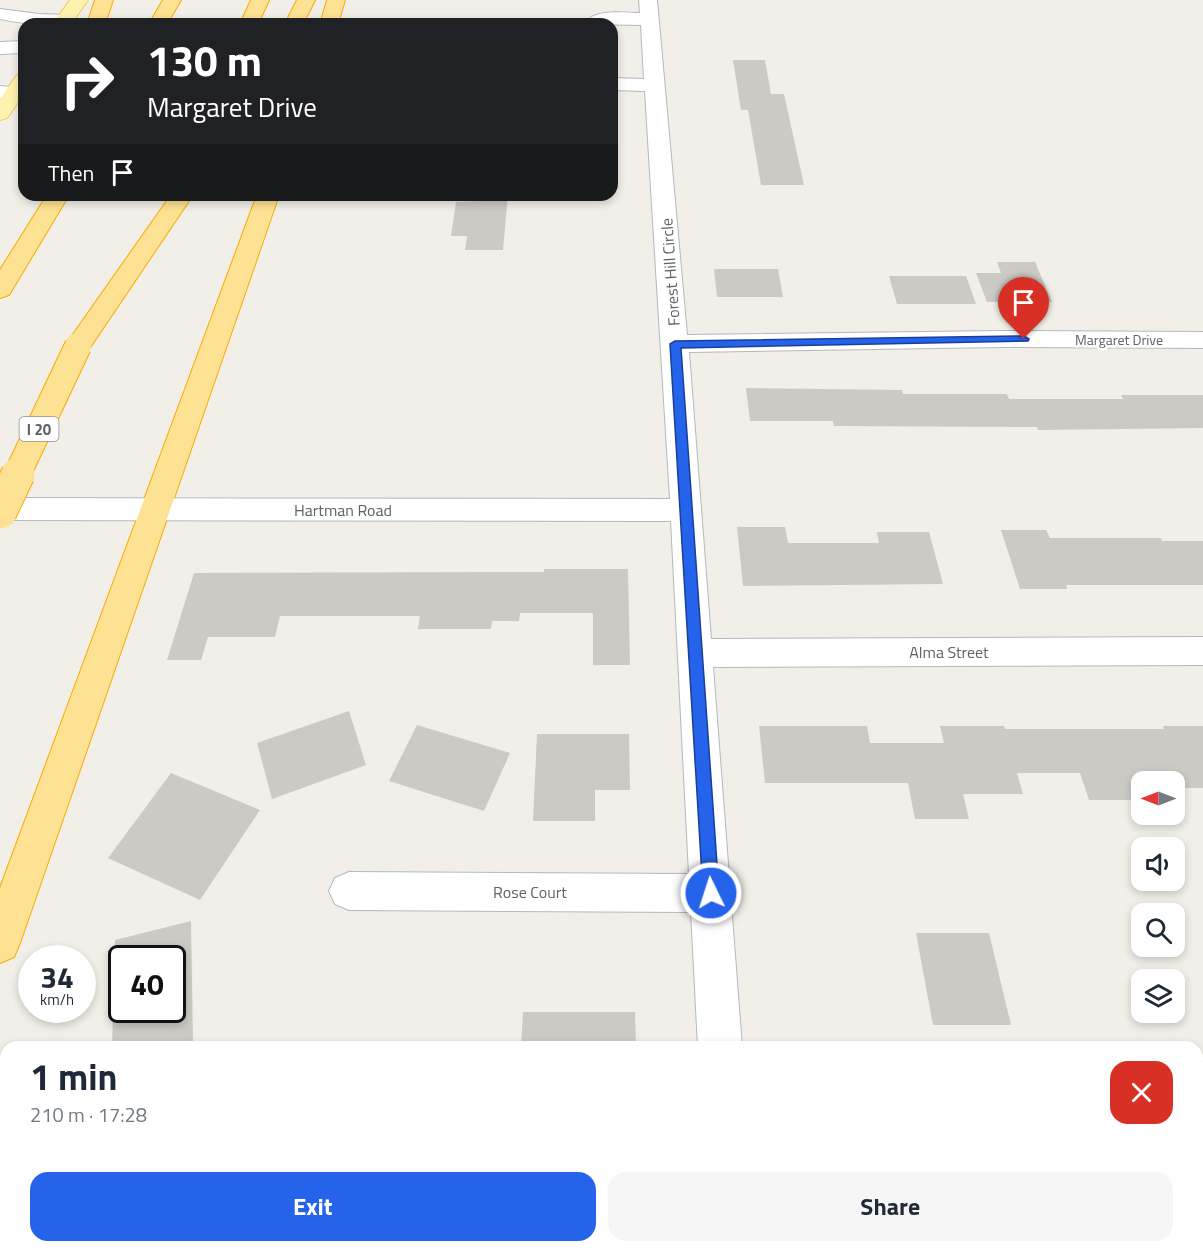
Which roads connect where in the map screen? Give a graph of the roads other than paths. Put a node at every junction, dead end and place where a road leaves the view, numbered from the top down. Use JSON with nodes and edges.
{"nodes":[{"id":1,"x":79,"y":0,"type":"edge"},
{"id":2,"x":104,"y":0,"type":"edge"},
{"id":3,"x":172,"y":0,"type":"edge"},
{"id":4,"x":260,"y":0,"type":"edge"},
{"id":5,"x":306,"y":0,"type":"edge"},
{"id":6,"x":336,"y":0,"type":"edge"},
{"id":7,"x":649,"y":9,"type":"edge"},
{"id":8,"x":0,"y":14,"type":"edge"},
{"id":9,"x":26,"y":18,"type":"edge"},
{"id":10,"x":67,"y":18,"type":"edge"},
{"id":11,"x":98,"y":18,"type":"edge"},
{"id":12,"x":162,"y":18,"type":"edge"},
{"id":13,"x":252,"y":18,"type":"edge"},
{"id":14,"x":297,"y":18,"type":"edge"},
{"id":15,"x":331,"y":18,"type":"edge"},
{"id":16,"x":606,"y":18,"type":"edge"},
{"id":17,"x":18,"y":46,"type":"edge"},
{"id":18,"x":0,"y":48,"type":"edge"},
{"id":19,"x":618,"y":84,"type":"edge"},
{"id":20,"x":656,"y":86,"type":"junction"},
{"id":21,"x":13,"y":87,"type":"edge"},
{"id":22,"x":0,"y":114,"type":"edge"},
{"id":23,"x":54,"y":201,"type":"edge"},
{"id":24,"x":151,"y":201,"type":"edge"},
{"id":25,"x":178,"y":201,"type":"edge"},
{"id":26,"x":266,"y":201,"type":"edge"},
{"id":27,"x":0,"y":290,"type":"edge"},
{"id":28,"x":1203,"y":340,"type":"edge"},
{"id":29,"x":675,"y":344,"type":"junction"},
{"id":30,"x":78,"y":346,"type":"junction"},
{"id":31,"x":156,"y":509,"type":"junction"},
{"id":32,"x":0,"y":510,"type":"edge"},
{"id":33,"x":686,"y":510,"type":"junction"},
{"id":34,"x":1203,"y":651,"type":"edge"},
{"id":35,"x":696,"y":653,"type":"junction"},
{"id":36,"x":349,"y":891,"type":"dead end"},
{"id":37,"x":711,"y":893,"type":"junction"},
{"id":38,"x":0,"y":943,"type":"edge"},
{"id":39,"x":720,"y":1041,"type":"edge"}],
"edges":[{"from":1,"to":10,"type":"main road"},
{"from":2,"to":11,"type":"highway"},
{"from":3,"to":12,"type":"highway"},
{"from":4,"to":13,"type":"highway"},
{"from":5,"to":14,"type":"highway"},
{"from":6,"to":15,"type":"highway"},
{"from":7,"to":16,"type":"street"},
{"from":7,"to":20,"type":"street","name":"Forest Hill Circle"},
{"from":8,"to":9,"type":"street"},
{"from":17,"to":18,"type":"street"},
{"from":19,"to":20,"type":"street"},
{"from":20,"to":29,"type":"street","name":"Forest Hill Circle"},
{"from":21,"to":22,"type":"main road"},
{"from":23,"to":27,"type":"highway"},
{"from":24,"to":30,"type":"highway","number":"I 20"},
{"from":25,"to":30,"type":"highway"},
{"from":26,"to":31,"type":"highway"},
{"from":28,"to":29,"type":"street","name":"Margaret Drive"},
{"from":29,"to":33,"type":"street","name":"Forest Hill Circle"},
{"from":30,"to":32,"type":"highway","number":"I 20","bridge":true},
{"from":31,"to":32,"type":"street","name":"Hartman Road"},
{"from":31,"to":33,"type":"street","name":"Hartman Road"},
{"from":31,"to":38,"type":"highway"},
{"from":33,"to":35,"type":"street","name":"Forest Hill Circle"},
{"from":34,"to":35,"type":"street","name":"Alma Street"},
{"from":35,"to":37,"type":"street","name":"Forest Hill Circle"},
{"from":36,"to":37,"type":"street","name":"Rose Court"},
{"from":37,"to":39,"type":"street","name":"Forest Hill Circle"}]}
